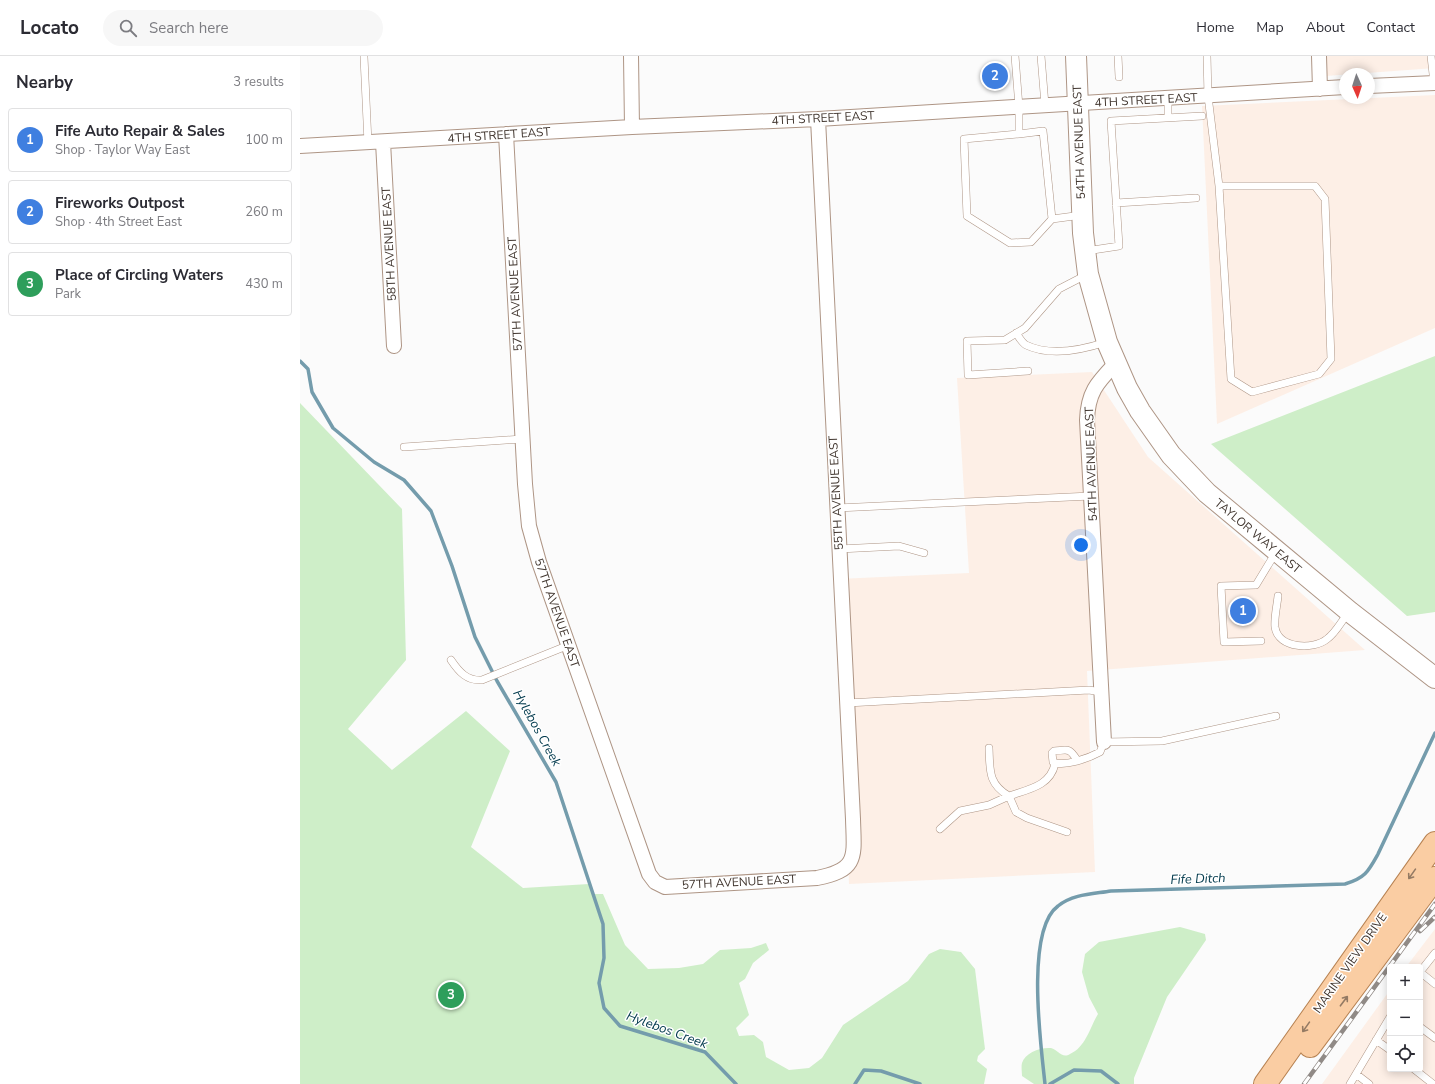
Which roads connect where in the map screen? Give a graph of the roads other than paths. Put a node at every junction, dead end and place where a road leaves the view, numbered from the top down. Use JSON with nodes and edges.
{"nodes":[{"id":1,"x":630,"y":56,"type":"edge"},
{"id":2,"x":1015,"y":56,"type":"edge"},
{"id":3,"x":1041,"y":56,"type":"edge"},
{"id":4,"x":1076,"y":56,"type":"edge"},
{"id":5,"x":1118,"y":56,"type":"edge"},
{"id":6,"x":1207,"y":56,"type":"edge"},
{"id":7,"x":1319,"y":56,"type":"edge"},
{"id":8,"x":1431,"y":56,"type":"edge"},
{"id":9,"x":364,"y":57,"type":"edge"},
{"id":10,"x":1119,"y":77,"type":"dead end"},
{"id":11,"x":1434,"y":83,"type":"edge"},
{"id":12,"x":1375,"y":86,"type":"edge"},
{"id":13,"x":1339,"y":87,"type":"edge"},
{"id":14,"x":1320,"y":89,"type":"junction"},
{"id":15,"x":1208,"y":96,"type":"junction"},
{"id":16,"x":1168,"y":98,"type":"junction"},
{"id":17,"x":1078,"y":104,"type":"junction"},
{"id":18,"x":1045,"y":106,"type":"junction"},
{"id":19,"x":1019,"y":107,"type":"junction"},
{"id":20,"x":1202,"y":116,"type":"dead end"},
{"id":21,"x":1168,"y":118,"type":"junction"},
{"id":22,"x":818,"y":119,"type":"junction"},
{"id":23,"x":632,"y":127,"type":"junction"},
{"id":24,"x":506,"y":134,"type":"junction"},
{"id":25,"x":1019,"y":134,"type":"junction"},
{"id":26,"x":383,"y":142,"type":"junction"},
{"id":27,"x":368,"y":143,"type":"junction"},
{"id":28,"x":300,"y":146,"type":"edge"},
{"id":29,"x":1219,"y":186,"type":"junction"},
{"id":30,"x":1196,"y":198,"type":"dead end"},
{"id":31,"x":1116,"y":203,"type":"junction"},
{"id":32,"x":1082,"y":215,"type":"junction"},
{"id":33,"x":1052,"y":219,"type":"junction"},
{"id":34,"x":1084,"y":251,"type":"junction"},
{"id":35,"x":1088,"y":274,"type":"junction"},
{"id":36,"x":1016,"y":333,"type":"junction"},
{"id":37,"x":1107,"y":342,"type":"junction"},
{"id":38,"x":394,"y":346,"type":"dead end"},
{"id":39,"x":1115,"y":364,"type":"junction"},
{"id":40,"x":1028,"y":371,"type":"dead end"},
{"id":41,"x":522,"y":439,"type":"junction"},
{"id":42,"x":404,"y":447,"type":"dead end"},
{"id":43,"x":1091,"y":496,"type":"junction"},
{"id":44,"x":837,"y":508,"type":"junction"},
{"id":45,"x":839,"y":549,"type":"junction"},
{"id":46,"x":1276,"y":551,"type":"junction"},
{"id":47,"x":924,"y":553,"type":"dead end"},
{"id":48,"x":1278,"y":596,"type":"dead end"},
{"id":49,"x":1350,"y":612,"type":"junction"},
{"id":50,"x":1261,"y":641,"type":"dead end"},
{"id":51,"x":569,"y":645,"type":"junction"},
{"id":52,"x":451,"y":660,"type":"dead end"},
{"id":53,"x":1435,"y":678,"type":"edge"},
{"id":54,"x":1101,"y":692,"type":"junction"},
{"id":55,"x":847,"y":703,"type":"junction"},
{"id":56,"x":1276,"y":716,"type":"dead end"},
{"id":57,"x":1104,"y":742,"type":"junction"},
{"id":58,"x":989,"y":748,"type":"dead end"},
{"id":59,"x":1077,"y":760,"type":"junction"},
{"id":60,"x":1055,"y":764,"type":"junction"},
{"id":61,"x":1009,"y":796,"type":"junction"},
{"id":62,"x":940,"y":829,"type":"dead end"},
{"id":63,"x":1067,"y":832,"type":"dead end"},
{"id":64,"x":1435,"y":843,"type":"edge"},
{"id":65,"x":848,"y":866,"type":"joint"},
{"id":66,"x":1435,"y":878,"type":"edge"},
{"id":67,"x":1435,"y":953,"type":"edge"},
{"id":68,"x":1423,"y":968,"type":"edge"},
{"id":69,"x":1423,"y":974,"type":"edge"},
{"id":70,"x":1435,"y":984,"type":"edge"},
{"id":71,"x":1387,"y":1021,"type":"edge"},
{"id":72,"x":1423,"y":1029,"type":"edge"},
{"id":73,"x":1435,"y":1038,"type":"edge"},
{"id":74,"x":1376,"y":1040,"type":"junction"},
{"id":75,"x":1387,"y":1048,"type":"edge"},
{"id":76,"x":1418,"y":1072,"type":"edge"},
{"id":77,"x":1356,"y":1074,"type":"junction"},
{"id":78,"x":1265,"y":1084,"type":"edge"},
{"id":79,"x":1282,"y":1084,"type":"edge"},
{"id":80,"x":1350,"y":1084,"type":"edge"},
{"id":81,"x":1369,"y":1084,"type":"edge"},
{"id":82,"x":1433,"y":1084,"type":"edge"}],
"edges":[{"from":1,"to":23,"type":"street"},
{"from":2,"to":19,"type":"lane"},
{"from":3,"to":18,"type":"lane"},
{"from":4,"to":17,"type":"main road","name":"54TH AVENUE EAST"},
{"from":5,"to":10,"type":"lane"},
{"from":6,"to":15,"type":"lane"},
{"from":7,"to":14,"type":"street"},
{"from":8,"to":11,"type":"lane"},
{"from":9,"to":27,"type":"lane"},
{"from":11,"to":12,"type":"street"},
{"from":13,"to":14,"type":"street","name":"4TH STREET EAST"},
{"from":14,"to":15,"type":"street","name":"4TH STREET EAST"},
{"from":15,"to":16,"type":"street","name":"4TH STREET EAST"},
{"from":15,"to":29,"type":"lane"},
{"from":16,"to":17,"type":"street","name":"4TH STREET EAST"},
{"from":16,"to":21,"type":"lane"},
{"from":17,"to":18,"type":"street","name":"4TH STREET EAST"},
{"from":17,"to":32,"type":"main road","name":"54TH AVENUE EAST"},
{"from":18,"to":19,"type":"street","name":"4TH STREET EAST"},
{"from":19,"to":22,"type":"street","name":"4TH STREET EAST"},
{"from":19,"to":25,"type":"lane"},
{"from":20,"to":21,"type":"lane"},
{"from":21,"to":31,"type":"lane"},
{"from":22,"to":23,"type":"street","name":"4TH STREET EAST"},
{"from":22,"to":44,"type":"street","name":"55TH AVENUE EAST"},
{"from":23,"to":24,"type":"street","name":"4TH STREET EAST"},
{"from":24,"to":26,"type":"street","name":"4TH STREET EAST"},
{"from":24,"to":41,"type":"street","name":"57TH AVENUE EAST"},
{"from":25,"to":33,"type":"lane"},
{"from":25,"to":33,"type":"lane"},
{"from":26,"to":27,"type":"street","name":"4TH STREET EAST"},
{"from":26,"to":38,"type":"street","name":"58TH AVENUE EAST"},
{"from":27,"to":28,"type":"street","name":"4TH STREET EAST"},
{"from":29,"to":29,"type":"lane"},
{"from":30,"to":31,"type":"lane"},
{"from":31,"to":34,"type":"lane"},
{"from":32,"to":33,"type":"lane"},
{"from":32,"to":34,"type":"main road","name":"54TH AVENUE EAST"},
{"from":34,"to":35,"type":"main road","name":"54TH AVENUE EAST"},
{"from":35,"to":36,"type":"lane"},
{"from":35,"to":37,"type":"main road","name":"54TH AVENUE EAST"},
{"from":36,"to":37,"type":"lane"},
{"from":36,"to":40,"type":"lane"},
{"from":37,"to":39,"type":"main road","name":"54TH AVENUE EAST"},
{"from":39,"to":43,"type":"street","name":"54TH AVENUE EAST"},
{"from":39,"to":46,"type":"main road","name":"TAYLOR WAY EAST"},
{"from":41,"to":42,"type":"lane"},
{"from":41,"to":51,"type":"street","name":"57TH AVENUE EAST"},
{"from":43,"to":44,"type":"lane"},
{"from":43,"to":54,"type":"street","name":"54TH AVENUE EAST"},
{"from":44,"to":45,"type":"street","name":"55TH AVENUE EAST"},
{"from":45,"to":47,"type":"lane"},
{"from":45,"to":55,"type":"street","name":"55TH AVENUE EAST"},
{"from":46,"to":49,"type":"main road","name":"TAYLOR WAY EAST"},
{"from":46,"to":50,"type":"lane"},
{"from":48,"to":49,"type":"lane"},
{"from":49,"to":53,"type":"main road","name":"TAYLOR WAY EAST"},
{"from":51,"to":52,"type":"lane"},
{"from":51,"to":65,"type":"street","name":"57TH AVENUE EAST"},
{"from":54,"to":55,"type":"lane"},
{"from":54,"to":57,"type":"street","name":"54TH AVENUE EAST"},
{"from":55,"to":65,"type":"street","name":"55TH AVENUE EAST"},
{"from":56,"to":57,"type":"lane"},
{"from":57,"to":59,"type":"lane"},
{"from":58,"to":61,"type":"lane"},
{"from":59,"to":60,"type":"lane"},
{"from":59,"to":60,"type":"lane"},
{"from":60,"to":61,"type":"lane"},
{"from":61,"to":62,"type":"lane"},
{"from":61,"to":63,"type":"lane"},
{"from":64,"to":78,"type":"main road","name":"MARINE VIEW DRIVE","one_way":true},
{"from":79,"to":66,"type":"main road","name":"MARINE VIEW DRIVE","one_way":true},
{"from":67,"to":68,"type":"lane"},
{"from":69,"to":70,"type":"lane"},
{"from":71,"to":74,"type":"lane"},
{"from":72,"to":73,"type":"lane"},
{"from":74,"to":75,"type":"lane"},
{"from":74,"to":77,"type":"lane"},
{"from":76,"to":82,"type":"lane"},
{"from":77,"to":80,"type":"lane"},
{"from":77,"to":81,"type":"lane"}]}
